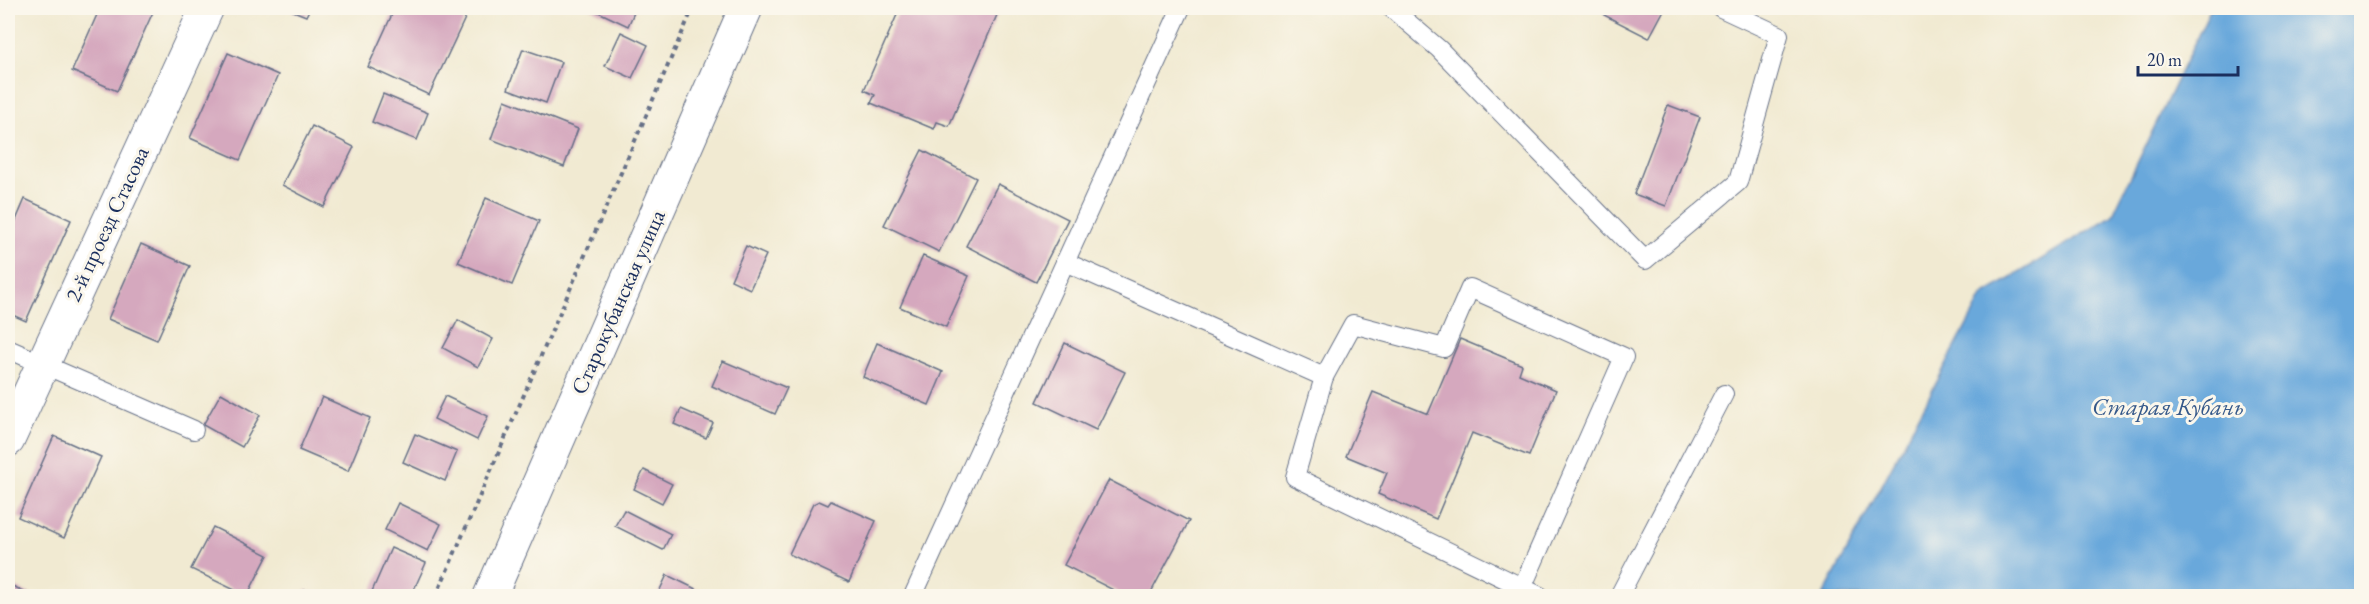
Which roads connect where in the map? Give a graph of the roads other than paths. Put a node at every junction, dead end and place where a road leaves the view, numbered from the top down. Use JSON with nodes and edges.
{"nodes":[{"id":1,"x":207,"y":8,"type":"edge"},
{"id":2,"x":746,"y":8,"type":"edge"},
{"id":3,"x":1181,"y":8,"type":"edge"},
{"id":4,"x":1391,"y":8,"type":"edge"},
{"id":5,"x":1722,"y":8,"type":"edge"},
{"id":6,"x":1065,"y":262,"type":"junction"},
{"id":7,"x":8,"y":349,"type":"edge"},
{"id":8,"x":42,"y":365,"type":"junction"},
{"id":9,"x":1324,"y":377,"type":"junction"},
{"id":10,"x":1724,"y":394,"type":"dead end"},
{"id":11,"x":194,"y":430,"type":"dead end"},
{"id":12,"x":8,"y":441,"type":"edge"},
{"id":13,"x":1522,"y":588,"type":"junction"},
{"id":14,"x":490,"y":597,"type":"edge"},
{"id":15,"x":913,"y":597,"type":"edge"},
{"id":16,"x":1540,"y":597,"type":"edge"},
{"id":17,"x":1619,"y":597,"type":"edge"}],
"edges":[{"from":1,"to":8,"type":"street","name":"2-й проезд Стасова"},
{"from":2,"to":14,"type":"street","name":"Старокубанская улица"},
{"from":3,"to":6,"type":"lane"},
{"from":4,"to":5,"type":"lane"},
{"from":6,"to":9,"type":"lane"},
{"from":6,"to":15,"type":"lane"},
{"from":7,"to":8,"type":"lane"},
{"from":8,"to":11,"type":"lane"},
{"from":8,"to":12,"type":"street","name":"2-й проезд Стасова"},
{"from":9,"to":13,"type":"lane"},
{"from":9,"to":13,"type":"lane"},
{"from":10,"to":17,"type":"lane"},
{"from":13,"to":16,"type":"lane"}]}
